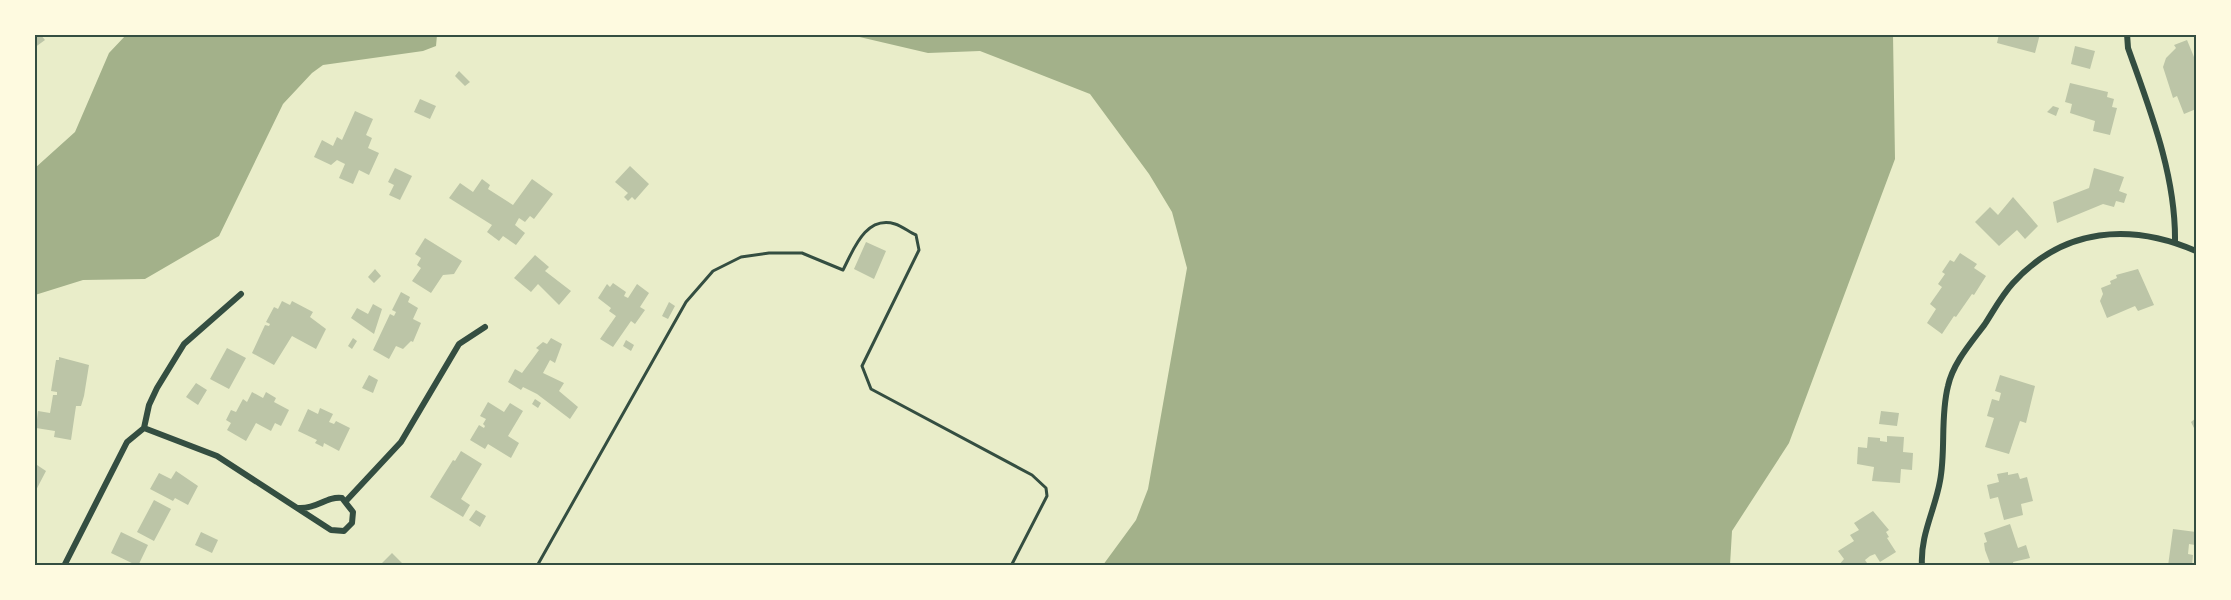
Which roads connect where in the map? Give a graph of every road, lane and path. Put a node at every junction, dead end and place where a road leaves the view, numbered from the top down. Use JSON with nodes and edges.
{"nodes":[{"id":1,"x":2127,"y":34,"type":"edge"},
{"id":2,"x":2175,"y":242,"type":"junction"},
{"id":3,"x":2196,"y":251,"type":"edge"},
{"id":4,"x":241,"y":294,"type":"dead end"},
{"id":5,"x":485,"y":327,"type":"dead end"},
{"id":6,"x":144,"y":428,"type":"junction"},
{"id":7,"x":346,"y":501,"type":"junction"},
{"id":8,"x":299,"y":508,"type":"junction"},
{"id":9,"x":64,"y":566,"type":"edge"},
{"id":10,"x":537,"y":566,"type":"edge"},
{"id":11,"x":1011,"y":566,"type":"edge"},
{"id":12,"x":1922,"y":566,"type":"edge"}],
"edges":[{"from":1,"to":2,"type":"street"},
{"from":2,"to":3,"type":"street"},
{"from":2,"to":12,"type":"street"},
{"from":4,"to":6,"type":"street"},
{"from":5,"to":7,"type":"street"},
{"from":6,"to":8,"type":"street"},
{"from":6,"to":9,"type":"street"},
{"from":7,"to":8,"type":"street"},
{"from":7,"to":8,"type":"street"},
{"from":10,"to":11,"type":"lane"}]}
